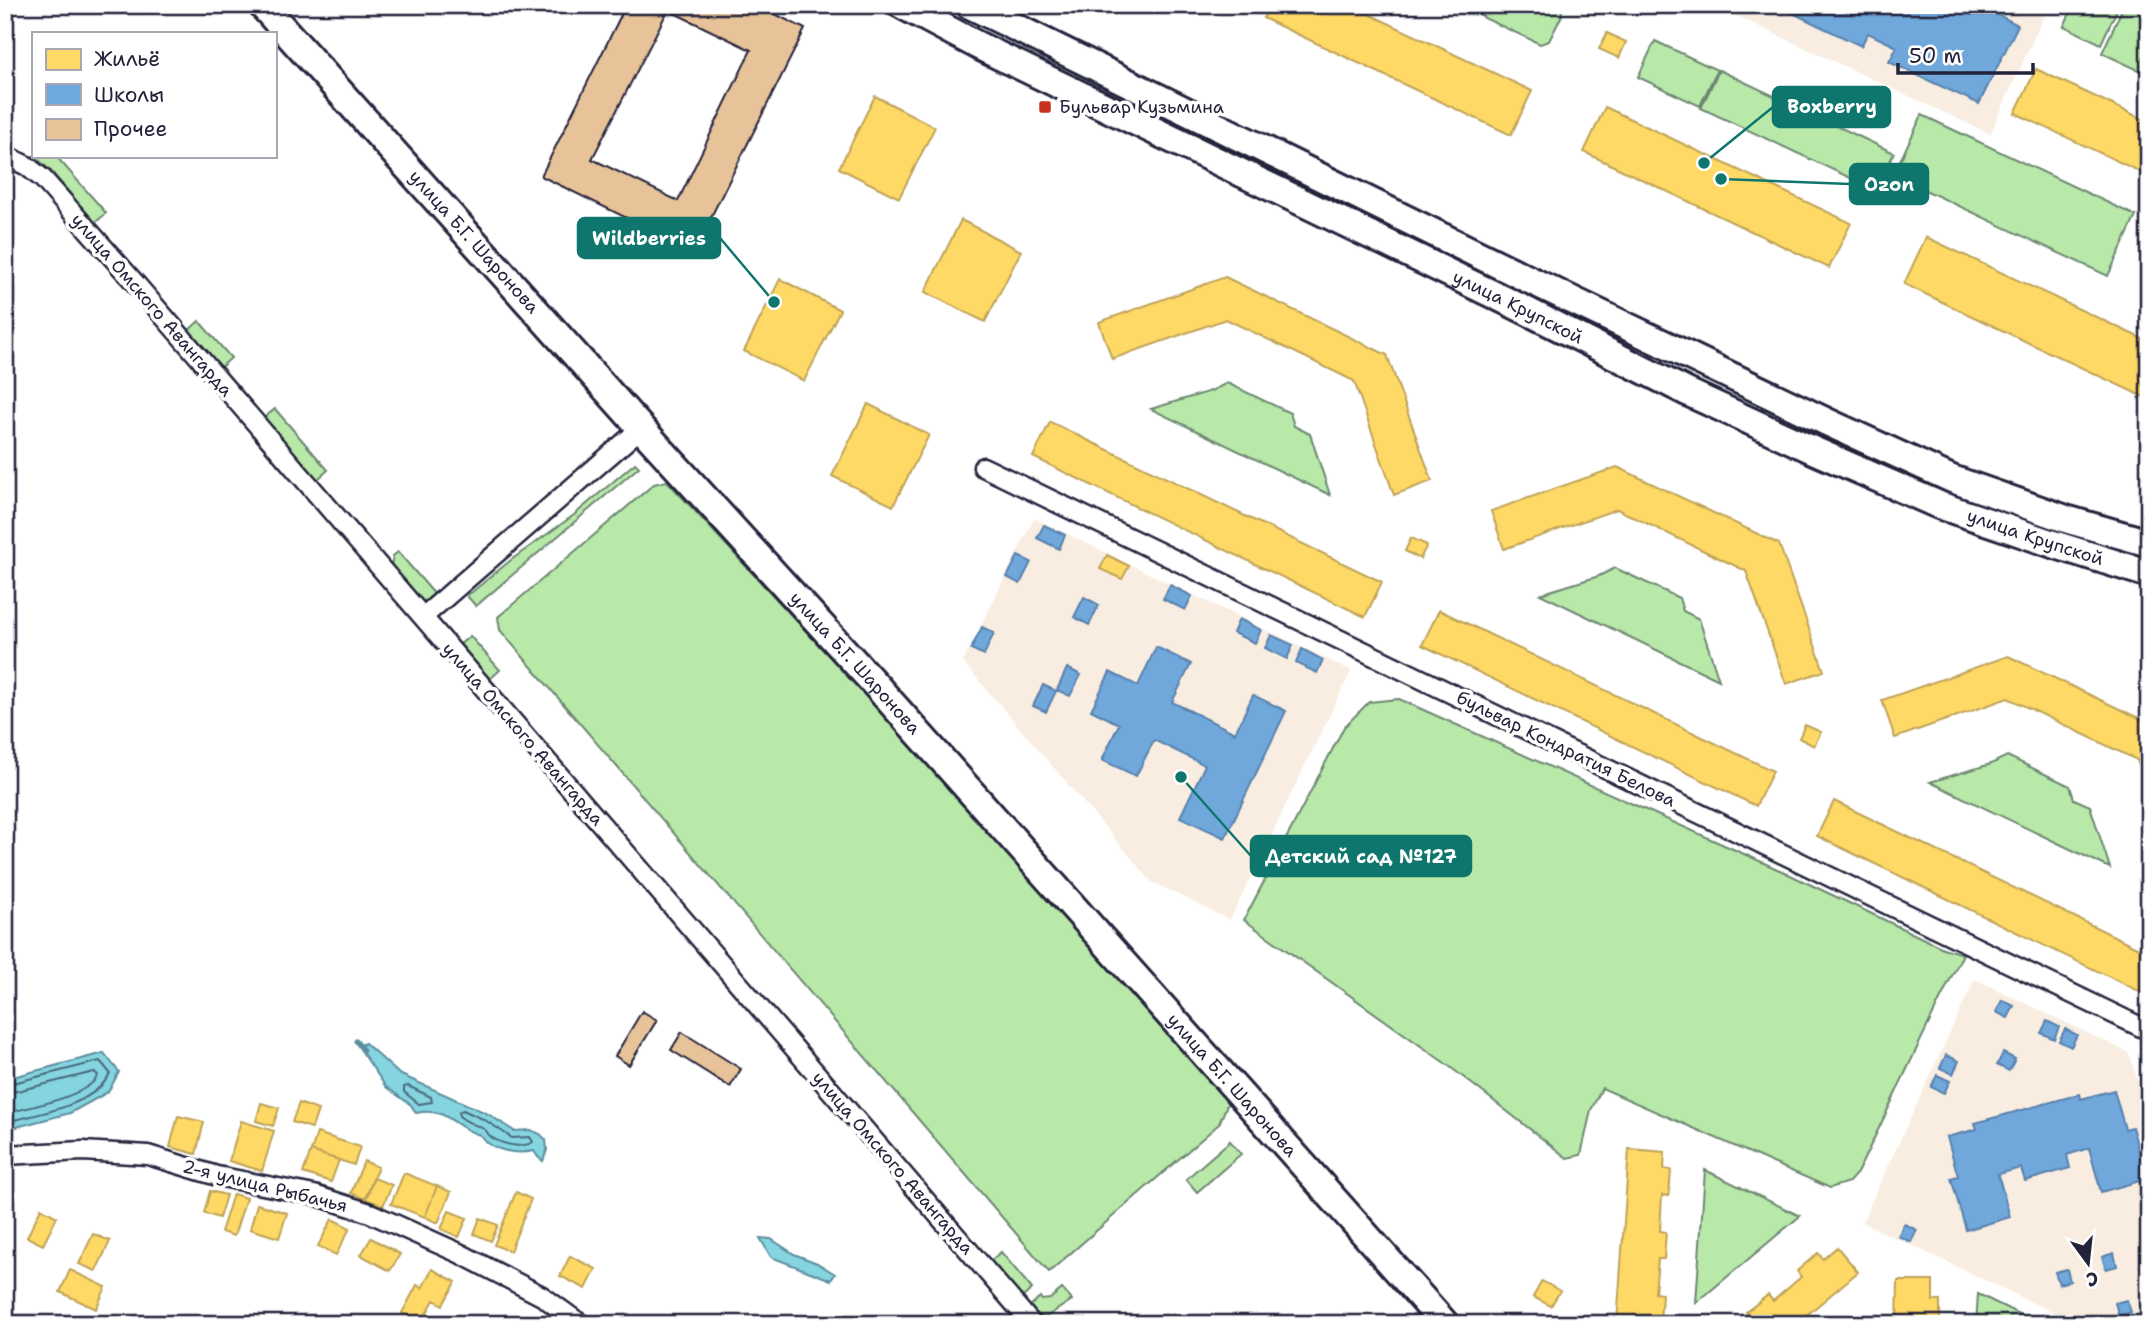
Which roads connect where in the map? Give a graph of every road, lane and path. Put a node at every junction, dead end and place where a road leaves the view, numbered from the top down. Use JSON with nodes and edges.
{"nodes":[{"id":1,"x":262,"y":5,"type":"edge"},
{"id":2,"x":902,"y":5,"type":"edge"},
{"id":3,"x":970,"y":5,"type":"edge"},
{"id":4,"x":5,"y":155,"type":"edge"},
{"id":5,"x":641,"y":428,"type":"junction"},
{"id":6,"x":983,"y":467,"type":"dead end"},
{"id":7,"x":2149,"y":543,"type":"edge"},
{"id":8,"x":2149,"y":574,"type":"edge"},
{"id":9,"x":423,"y":617,"type":"junction"},
{"id":10,"x":2149,"y":1031,"type":"edge"},
{"id":11,"x":5,"y":1155,"type":"edge"},
{"id":12,"x":581,"y":1324,"type":"edge"},
{"id":13,"x":1032,"y":1324,"type":"edge"},
{"id":14,"x":1446,"y":1324,"type":"edge"}],
"edges":[{"from":1,"to":5,"type":"main road","name":"улица Б.Г. Шаронова"},
{"from":2,"to":8,"type":"main road","name":"улица Крупской"},
{"from":3,"to":7,"type":"main road","name":"улица Крупской"},
{"from":4,"to":9,"type":"street","name":"улица Омского Авангарда"},
{"from":5,"to":9,"type":"street"},
{"from":5,"to":14,"type":"main road","name":"улица Б.Г. Шаронова"},
{"from":6,"to":10,"type":"street","name":"бульвар Кондратия Белова"},
{"from":9,"to":13,"type":"street","name":"улица Омского Авангарда"},
{"from":11,"to":12,"type":"street","name":"2-я улица Рыбачья"}]}
